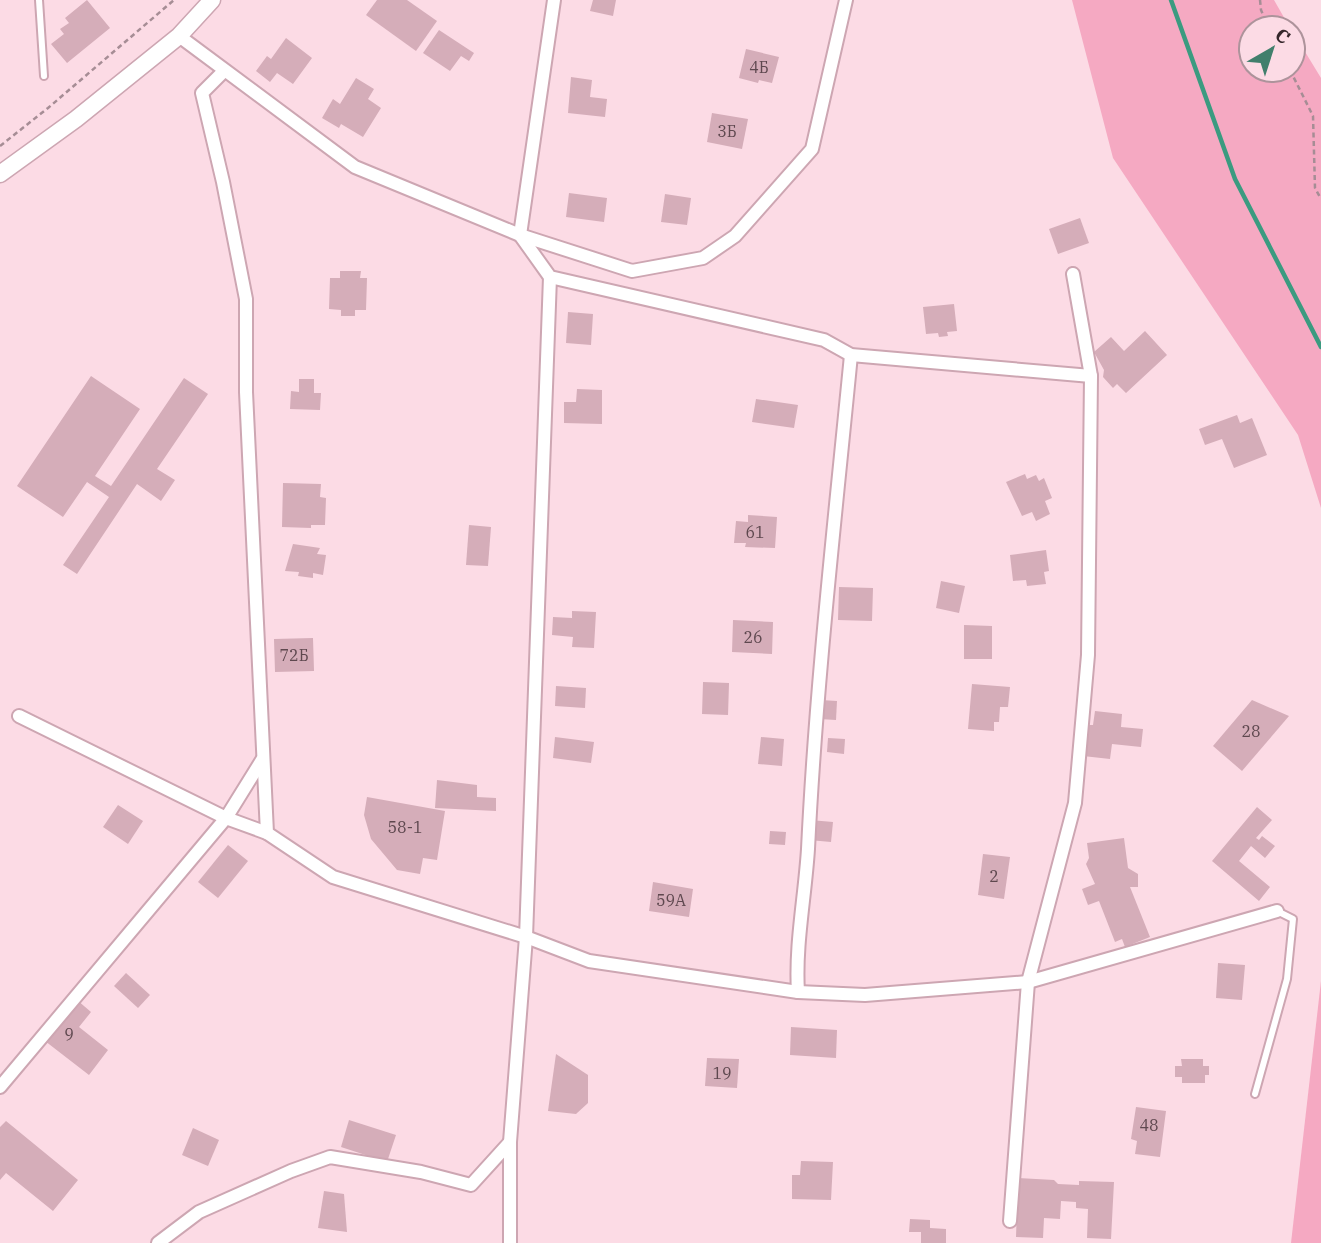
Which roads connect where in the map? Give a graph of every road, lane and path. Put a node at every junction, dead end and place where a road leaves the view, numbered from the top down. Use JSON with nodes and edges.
{"nodes":[{"id":1,"x":39,"y":0,"type":"edge"},
{"id":2,"x":174,"y":0,"type":"edge"},
{"id":3,"x":212,"y":0,"type":"edge"},
{"id":4,"x":554,"y":0,"type":"edge"},
{"id":5,"x":846,"y":0,"type":"edge"},
{"id":6,"x":179,"y":36,"type":"junction"},
{"id":7,"x":224,"y":71,"type":"junction"},
{"id":8,"x":44,"y":76,"type":"dead end"},
{"id":9,"x":1297,"y":84,"type":"edge"},
{"id":10,"x":0,"y":146,"type":"edge"},
{"id":11,"x":0,"y":174,"type":"edge"},
{"id":12,"x":1321,"y":198,"type":"edge"},
{"id":13,"x":520,"y":235,"type":"junction"},
{"id":14,"x":1073,"y":274,"type":"dead end"},
{"id":15,"x":550,"y":277,"type":"junction"},
{"id":16,"x":851,"y":355,"type":"junction"},
{"id":17,"x":1091,"y":376,"type":"junction"},
{"id":18,"x":19,"y":716,"type":"dead end"},
{"id":19,"x":262,"y":760,"type":"junction"},
{"id":20,"x":226,"y":818,"type":"junction"},
{"id":21,"x":267,"y":833,"type":"junction"},
{"id":22,"x":1277,"y":911,"type":"joint"},
{"id":23,"x":526,"y":937,"type":"junction"},
{"id":24,"x":1028,"y":982,"type":"junction"},
{"id":25,"x":798,"y":992,"type":"junction"},
{"id":26,"x":0,"y":1087,"type":"edge"},
{"id":27,"x":1255,"y":1094,"type":"dead end"},
{"id":28,"x":510,"y":1142,"type":"junction"},
{"id":29,"x":1010,"y":1221,"type":"dead end"},
{"id":30,"x":158,"y":1243,"type":"edge"},
{"id":31,"x":510,"y":1243,"type":"edge"}],
"edges":[{"from":1,"to":8,"type":"lane"},
{"from":2,"to":10,"type":"path"},
{"from":3,"to":6,"type":"main road"},
{"from":4,"to":13,"type":"street"},
{"from":5,"to":13,"type":"street"},
{"from":6,"to":7,"type":"street"},
{"from":6,"to":11,"type":"main road"},
{"from":7,"to":13,"type":"street"},
{"from":7,"to":19,"type":"street"},
{"from":9,"to":12,"type":"path"},
{"from":13,"to":15,"type":"street"},
{"from":14,"to":17,"type":"street"},
{"from":15,"to":16,"type":"street"},
{"from":15,"to":23,"type":"street"},
{"from":16,"to":17,"type":"street"},
{"from":16,"to":25,"type":"street"},
{"from":17,"to":24,"type":"street"},
{"from":18,"to":20,"type":"street"},
{"from":19,"to":20,"type":"street"},
{"from":19,"to":21,"type":"street"},
{"from":20,"to":21,"type":"street"},
{"from":20,"to":26,"type":"street"},
{"from":21,"to":23,"type":"street"},
{"from":22,"to":24,"type":"street"},
{"from":22,"to":27,"type":"lane"},
{"from":23,"to":25,"type":"street"},
{"from":23,"to":28,"type":"street"},
{"from":24,"to":25,"type":"street"},
{"from":24,"to":29,"type":"street"},
{"from":28,"to":30,"type":"street"},
{"from":28,"to":31,"type":"street"}]}
